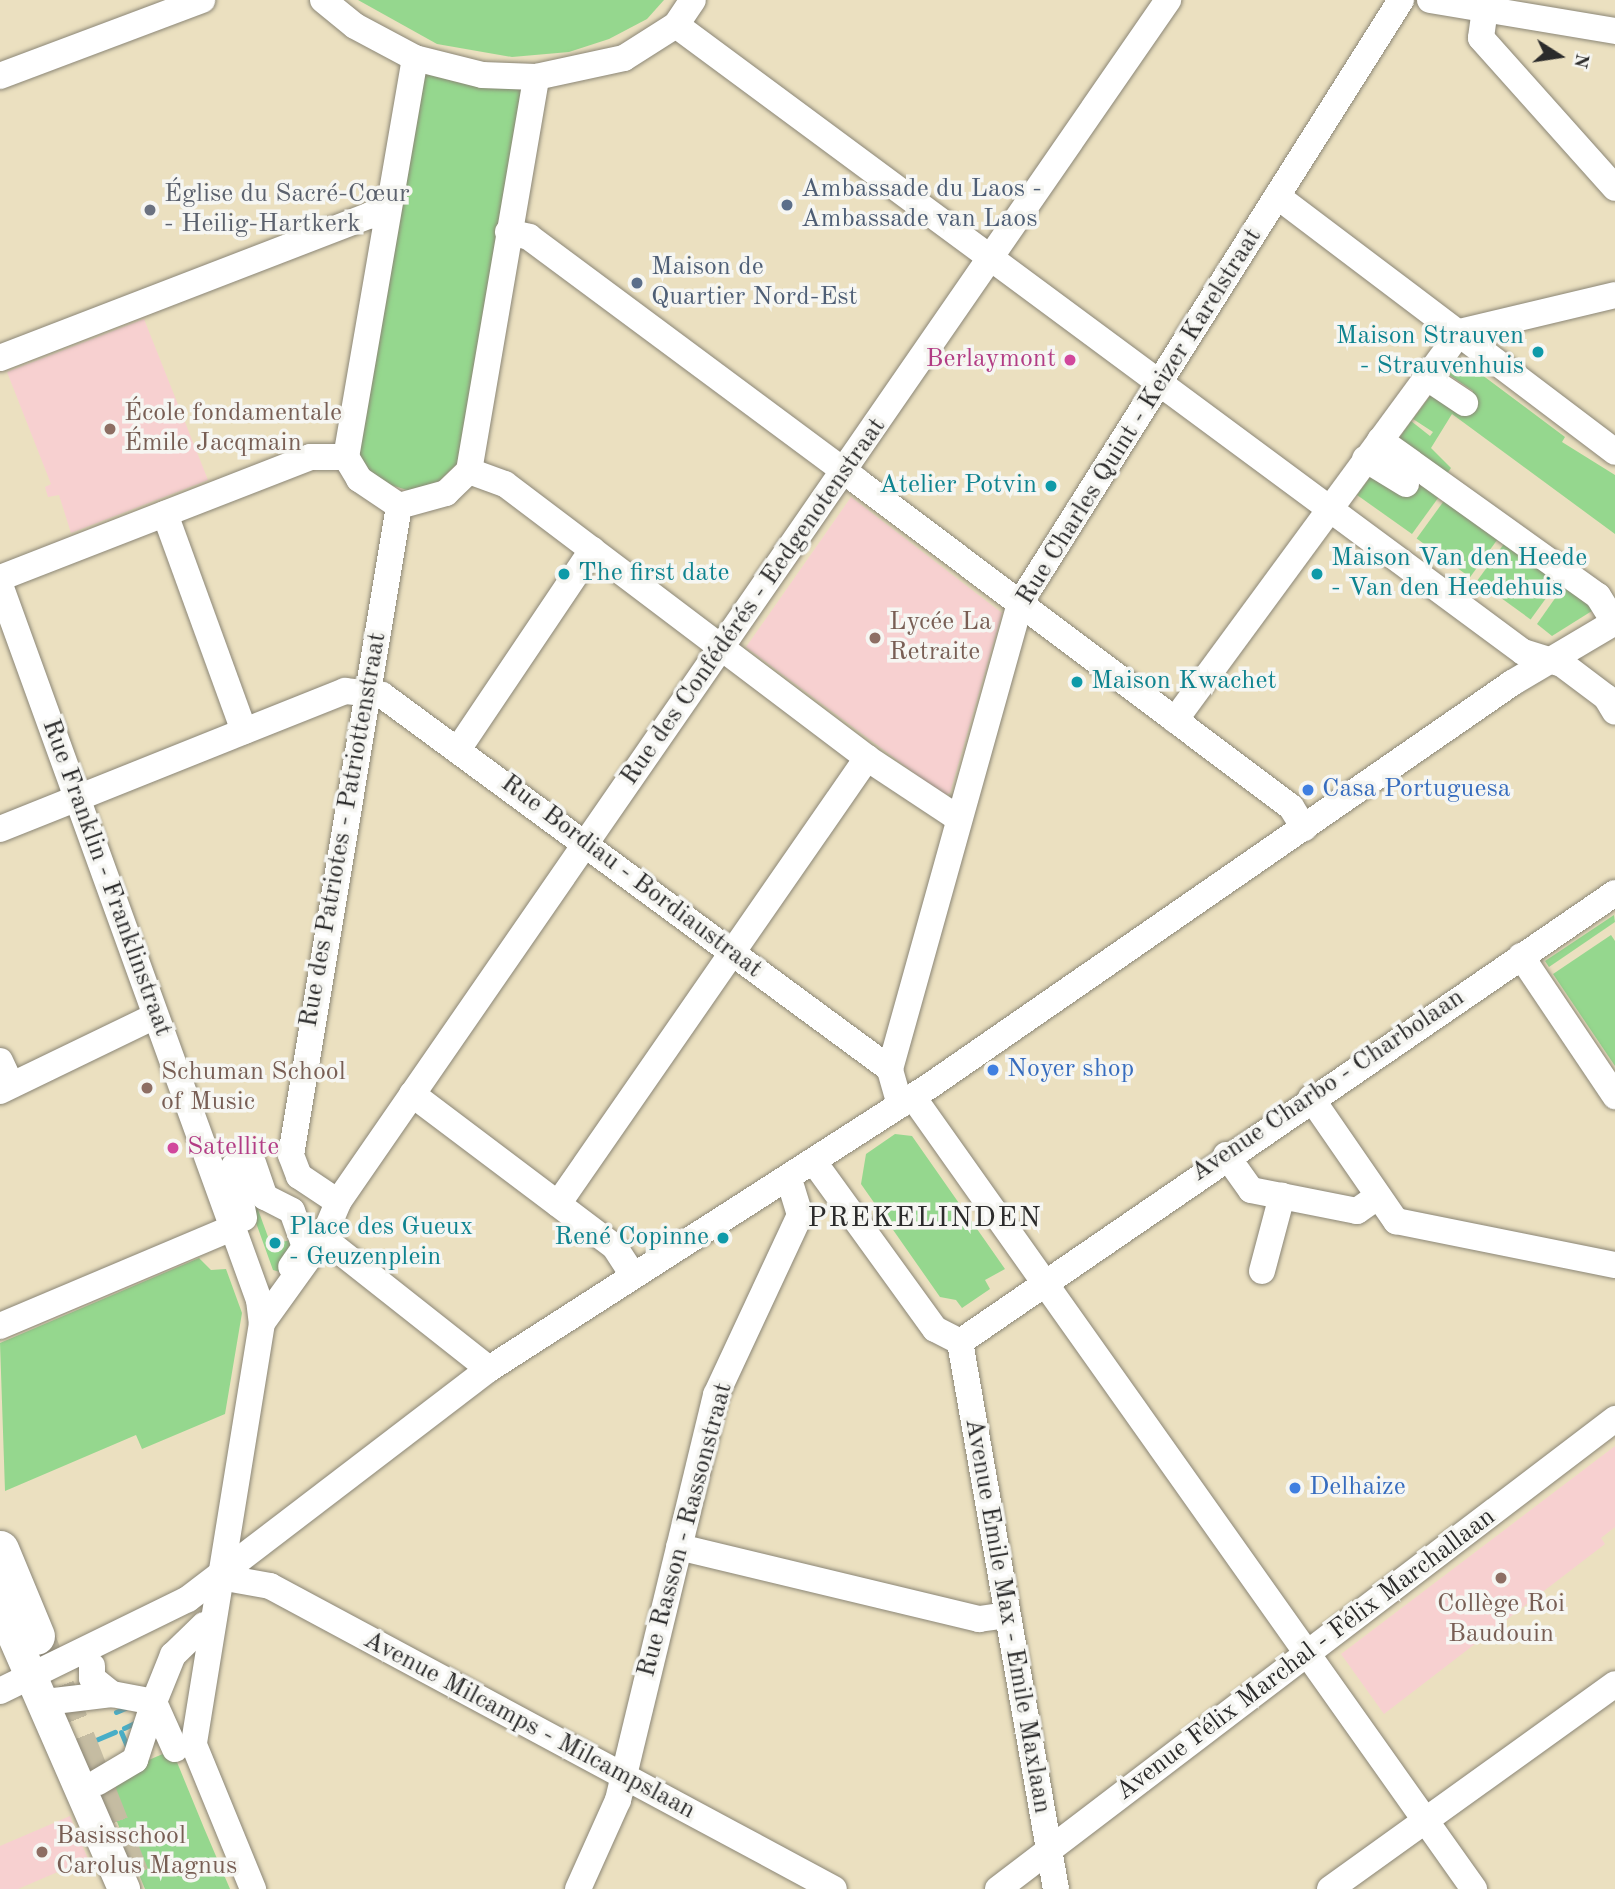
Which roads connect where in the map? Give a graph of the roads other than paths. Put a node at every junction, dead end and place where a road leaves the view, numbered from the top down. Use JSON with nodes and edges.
{"nodes":[{"id":1,"x":202,"y":0,"type":"edge"},
{"id":2,"x":323,"y":0,"type":"edge"},
{"id":3,"x":693,"y":0,"type":"edge"},
{"id":4,"x":1168,"y":0,"type":"edge"},
{"id":5,"x":1401,"y":0,"type":"edge"},
{"id":6,"x":1430,"y":0,"type":"edge"},
{"id":7,"x":1485,"y":9,"type":"junction"},
{"id":8,"x":676,"y":25,"type":"junction"},
{"id":9,"x":1615,"y":31,"type":"edge"},
{"id":10,"x":415,"y":58,"type":"junction"},
{"id":11,"x":0,"y":76,"type":"edge"},
{"id":12,"x":536,"y":77,"type":"junction"},
{"id":13,"x":1615,"y":188,"type":"edge"},
{"id":14,"x":1277,"y":196,"type":"junction"},
{"id":15,"x":385,"y":218,"type":"junction"},
{"id":16,"x":508,"y":232,"type":"junction"},
{"id":17,"x":991,"y":260,"type":"junction"},
{"id":18,"x":1615,"y":295,"type":"edge"},
{"id":19,"x":1460,"y":332,"type":"junction"},
{"id":20,"x":0,"y":358,"type":"edge"},
{"id":21,"x":1429,"y":373,"type":"junction"},
{"id":22,"x":1159,"y":382,"type":"junction"},
{"id":23,"x":1467,"y":400,"type":"dead end"},
{"id":24,"x":1372,"y":450,"type":"junction"},
{"id":25,"x":1615,"y":452,"type":"edge"},
{"id":26,"x":346,"y":457,"type":"junction"},
{"id":27,"x":469,"y":471,"type":"junction"},
{"id":28,"x":844,"y":471,"type":"junction"},
{"id":29,"x":1408,"y":481,"type":"dead end"},
{"id":30,"x":399,"y":506,"type":"junction"},
{"id":31,"x":1328,"y":509,"type":"junction"},
{"id":32,"x":165,"y":513,"type":"junction"},
{"id":33,"x":592,"y":551,"type":"junction"},
{"id":34,"x":0,"y":578,"type":"edge"},
{"id":35,"x":0,"y":585,"type":"edge"},
{"id":36,"x":1020,"y":603,"type":"junction"},
{"id":37,"x":1615,"y":622,"type":"edge"},
{"id":38,"x":722,"y":649,"type":"junction"},
{"id":39,"x":1545,"y":663,"type":"junction"},
{"id":40,"x":369,"y":692,"type":"junction"},
{"id":41,"x":1615,"y":714,"type":"edge"},
{"id":42,"x":1175,"y":719,"type":"junction"},
{"id":43,"x":244,"y":731,"type":"junction"},
{"id":44,"x":460,"y":748,"type":"junction"},
{"id":45,"x":867,"y":758,"type":"junction"},
{"id":46,"x":77,"y":798,"type":"junction"},
{"id":47,"x":959,"y":819,"type":"junction"},
{"id":48,"x":1304,"y":828,"type":"junction"},
{"id":49,"x":0,"y":829,"type":"edge"},
{"id":50,"x":586,"y":844,"type":"junction"},
{"id":51,"x":1613,"y":899,"type":"edge"},
{"id":52,"x":731,"y":953,"type":"junction"},
{"id":53,"x":1521,"y":956,"type":"junction"},
{"id":54,"x":155,"y":1016,"type":"junction"},
{"id":55,"x":0,"y":1061,"type":"edge"},
{"id":56,"x":890,"y":1069,"type":"junction"},
{"id":57,"x":5,"y":1088,"type":"edge"},
{"id":58,"x":412,"y":1094,"type":"junction"},
{"id":59,"x":1615,"y":1096,"type":"edge"},
{"id":60,"x":1311,"y":1098,"type":"junction"},
{"id":61,"x":906,"y":1101,"type":"junction"},
{"id":62,"x":1226,"y":1155,"type":"junction"},
{"id":63,"x":814,"y":1162,"type":"junction"},
{"id":64,"x":250,"y":1163,"type":"junction"},
{"id":65,"x":789,"y":1178,"type":"junction"},
{"id":66,"x":1282,"y":1196,"type":"junction"},
{"id":67,"x":1377,"y":1197,"type":"junction"},
{"id":68,"x":338,"y":1202,"type":"junction"},
{"id":69,"x":558,"y":1203,"type":"junction"},
{"id":70,"x":234,"y":1227,"type":"junction"},
{"id":71,"x":323,"y":1238,"type":"junction"},
{"id":72,"x":1615,"y":1265,"type":"edge"},
{"id":73,"x":1262,"y":1272,"type":"dead end"},
{"id":74,"x":632,"y":1274,"type":"junction"},
{"id":75,"x":1042,"y":1281,"type":"junction"},
{"id":76,"x":262,"y":1324,"type":"junction"},
{"id":77,"x":0,"y":1326,"type":"edge"},
{"id":78,"x":960,"y":1342,"type":"junction"},
{"id":79,"x":489,"y":1369,"type":"junction"},
{"id":80,"x":1615,"y":1419,"type":"edge"},
{"id":81,"x":679,"y":1547,"type":"junction"},
{"id":82,"x":0,"y":1549,"type":"edge"},
{"id":83,"x":220,"y":1577,"type":"junction"},
{"id":84,"x":0,"y":1605,"type":"edge"},
{"id":85,"x":1007,"y":1615,"type":"junction"},
{"id":86,"x":164,"y":1629,"type":"dead end"},
{"id":87,"x":36,"y":1636,"type":"tunnel mouth"},
{"id":88,"x":1307,"y":1654,"type":"junction"},
{"id":89,"x":92,"y":1666,"type":"dead end"},
{"id":90,"x":159,"y":1679,"type":"junction"},
{"id":91,"x":1615,"y":1684,"type":"edge"},
{"id":92,"x":54,"y":1689,"type":"junction"},
{"id":93,"x":0,"y":1691,"type":"edge"},
{"id":94,"x":112,"y":1695,"type":"junction"},
{"id":95,"x":169,"y":1744,"type":"dead end"},
{"id":96,"x":623,"y":1776,"type":"junction"},
{"id":97,"x":101,"y":1779,"type":"dead end"},
{"id":98,"x":1426,"y":1820,"type":"junction"},
{"id":99,"x":1048,"y":1846,"type":"junction"},
{"id":100,"x":124,"y":1889,"type":"edge"},
{"id":101,"x":253,"y":1889,"type":"edge"},
{"id":102,"x":578,"y":1889,"type":"edge"},
{"id":103,"x":834,"y":1889,"type":"edge"},
{"id":104,"x":998,"y":1889,"type":"edge"},
{"id":105,"x":1056,"y":1889,"type":"edge"},
{"id":106,"x":1330,"y":1889,"type":"edge"},
{"id":107,"x":1474,"y":1889,"type":"edge"}],
"edges":[{"from":1,"to":11,"type":"street"},
{"from":2,"to":10,"type":"street"},
{"from":3,"to":8,"type":"street"},
{"from":4,"to":17,"type":"street","name":"Rue des Confédérés - Eedgenotenstraat"},
{"from":5,"to":14,"type":"street","name":"Rue Charles Quint - Keizer Karelstraat"},
{"from":6,"to":7,"type":"street"},
{"from":7,"to":9,"type":"street"},
{"from":7,"to":13,"type":"street"},
{"from":8,"to":12,"type":"street"},
{"from":8,"to":17,"type":"street"},
{"from":10,"to":12,"type":"street"},
{"from":10,"to":15,"type":"street"},
{"from":12,"to":16,"type":"street"},
{"from":14,"to":19,"type":"street"},
{"from":14,"to":22,"type":"street","name":"Rue Charles Quint - Keizer Karelstraat"},
{"from":15,"to":20,"type":"street"},
{"from":15,"to":26,"type":"street"},
{"from":16,"to":27,"type":"street"},
{"from":16,"to":28,"type":"street"},
{"from":17,"to":22,"type":"street"},
{"from":17,"to":28,"type":"street","name":"Rue des Confédérés - Eedgenotenstraat"},
{"from":18,"to":19,"type":"street"},
{"from":19,"to":21,"type":"street"},
{"from":19,"to":25,"type":"street"},
{"from":21,"to":23,"type":"street"},
{"from":21,"to":24,"type":"street"},
{"from":22,"to":31,"type":"street"},
{"from":22,"to":36,"type":"street","name":"Rue Charles Quint - Keizer Karelstraat"},
{"from":24,"to":29,"type":"street"},
{"from":24,"to":31,"type":"street"},
{"from":24,"to":37,"type":"street"},
{"from":26,"to":30,"type":"street"},
{"from":26,"to":32,"type":"street"},
{"from":27,"to":30,"type":"street"},
{"from":27,"to":33,"type":"street"},
{"from":28,"to":36,"type":"street"},
{"from":28,"to":38,"type":"street","name":"Rue des Confédérés - Eedgenotenstraat"},
{"from":30,"to":40,"type":"street","name":"Rue des Patriotes - Patriottenstraat"},
{"from":31,"to":39,"type":"street"},
{"from":31,"to":42,"type":"street"},
{"from":32,"to":34,"type":"street"},
{"from":32,"to":43,"type":"street"},
{"from":33,"to":38,"type":"street"},
{"from":33,"to":44,"type":"street"},
{"from":35,"to":46,"type":"street","name":"Rue Franklin - Franklinstraat"},
{"from":36,"to":42,"type":"street"},
{"from":36,"to":47,"type":"street","name":"Rue Charles Quint - Keizer Karelstraat"},
{"from":37,"to":39,"type":"street"},
{"from":38,"to":45,"type":"street"},
{"from":38,"to":50,"type":"street","name":"Rue des Confédérés - Eedgenotenstraat"},
{"from":39,"to":41,"type":"street"},
{"from":39,"to":48,"type":"street"},
{"from":40,"to":43,"type":"street"},
{"from":40,"to":44,"type":"street","name":"Rue Bordiau - Bordiaustraat"},
{"from":40,"to":64,"type":"street","name":"Rue des Patriotes - Patriottenstraat"},
{"from":42,"to":48,"type":"street"},
{"from":43,"to":46,"type":"street"},
{"from":44,"to":50,"type":"street","name":"Rue Bordiau - Bordiaustraat"},
{"from":45,"to":47,"type":"street"},
{"from":45,"to":52,"type":"street"},
{"from":46,"to":49,"type":"street"},
{"from":46,"to":54,"type":"street","name":"Rue Franklin - Franklinstraat"},
{"from":47,"to":56,"type":"street","name":"Rue Charles Quint - Keizer Karelstraat"},
{"from":48,"to":61,"type":"street"},
{"from":50,"to":52,"type":"street","name":"Rue Bordiau - Bordiaustraat"},
{"from":50,"to":58,"type":"street","name":"Rue des Confédérés - Eedgenotenstraat"},
{"from":51,"to":53,"type":"street","name":"Avenue Charbo - Charbolaan"},
{"from":52,"to":56,"type":"street","name":"Rue Bordiau - Bordiaustraat"},
{"from":52,"to":69,"type":"street"},
{"from":53,"to":59,"type":"street"},
{"from":53,"to":60,"type":"street","name":"Avenue Charbo - Charbolaan"},
{"from":54,"to":57,"type":"street"},
{"from":54,"to":64,"type":"street","name":"Rue Franklin - Franklinstraat"},
{"from":55,"to":57,"type":"street"},
{"from":56,"to":61,"type":"street"},
{"from":58,"to":68,"type":"street","name":"Rue des Confédérés - Eedgenotenstraat"},
{"from":58,"to":69,"type":"street"},
{"from":60,"to":62,"type":"street","name":"Avenue Charbo - Charbolaan"},
{"from":60,"to":67,"type":"street"},
{"from":61,"to":63,"type":"street"},
{"from":61,"to":75,"type":"street"},
{"from":62,"to":66,"type":"street"},
{"from":62,"to":75,"type":"street","name":"Avenue Charbo - Charbolaan"},
{"from":63,"to":65,"type":"street"},
{"from":63,"to":78,"type":"street"},
{"from":64,"to":64,"type":"street"},
{"from":64,"to":68,"type":"street"},
{"from":64,"to":70,"type":"street"},
{"from":65,"to":74,"type":"street"},
{"from":65,"to":81,"type":"street","name":"Rue Rasson - Rassonstraat"},
{"from":66,"to":67,"type":"street"},
{"from":66,"to":73,"type":"street"},
{"from":67,"to":72,"type":"street"},
{"from":68,"to":71,"type":"street"},
{"from":69,"to":74,"type":"street"},
{"from":70,"to":76,"type":"street"},
{"from":70,"to":77,"type":"street"},
{"from":71,"to":76,"type":"street"},
{"from":71,"to":79,"type":"street"},
{"from":74,"to":79,"type":"street"},
{"from":75,"to":78,"type":"street","name":"Avenue Charbo - Charbolaan"},
{"from":75,"to":88,"type":"street"},
{"from":76,"to":83,"type":"street"},
{"from":78,"to":85,"type":"street","name":"Avenue Emile Max - Emile Maxlaan"},
{"from":79,"to":83,"type":"street"},
{"from":80,"to":88,"type":"street","name":"Avenue Félix Marchal - Félix Marchallaan"},
{"from":81,"to":85,"type":"street"},
{"from":81,"to":96,"type":"street","name":"Rue Rasson - Rassonstraat"},
{"from":82,"to":87,"type":"highway"},
{"from":83,"to":92,"type":"street"},
{"from":83,"to":96,"type":"street","name":"Avenue Milcamps - Milcampslaan"},
{"from":83,"to":101,"type":"street"},
{"from":84,"to":92,"type":"main road"},
{"from":85,"to":99,"type":"street","name":"Avenue Emile Max - Emile Maxlaan"},
{"from":86,"to":90,"type":"street"},
{"from":88,"to":98,"type":"street"},
{"from":88,"to":99,"type":"street","name":"Avenue Félix Marchal - Félix Marchallaan"},
{"from":89,"to":94,"type":"street"},
{"from":90,"to":94,"type":"street"},
{"from":90,"to":95,"type":"street"},
{"from":90,"to":97,"type":"street"},
{"from":91,"to":98,"type":"street"},
{"from":92,"to":93,"type":"street"},
{"from":92,"to":94,"type":"street"},
{"from":92,"to":100,"type":"main road"},
{"from":96,"to":102,"type":"street","name":"Rue Rasson - Rassonstraat"},
{"from":96,"to":103,"type":"street","name":"Avenue Milcamps - Milcampslaan"},
{"from":98,"to":106,"type":"street"},
{"from":98,"to":107,"type":"street"},
{"from":99,"to":104,"type":"street","name":"Avenue Félix Marchal - Félix Marchallaan"},
{"from":99,"to":105,"type":"street","name":"Avenue Emile Max - Emile Maxlaan"}]}
